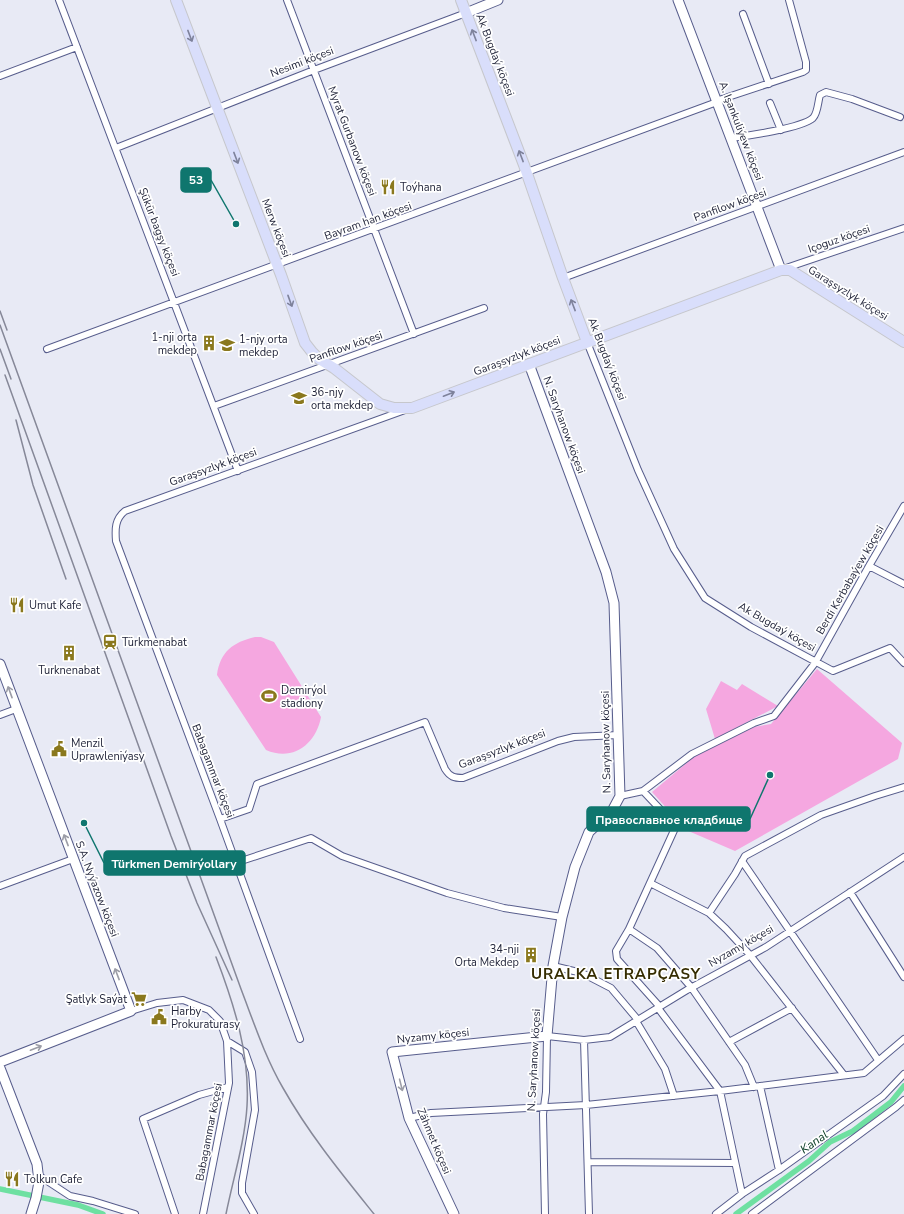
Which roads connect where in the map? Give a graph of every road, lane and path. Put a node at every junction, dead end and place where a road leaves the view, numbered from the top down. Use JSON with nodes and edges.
{"nodes":[{"id":1,"x":61,"y":0,"type":"edge"},
{"id":2,"x":176,"y":0,"type":"edge"},
{"id":3,"x":287,"y":0,"type":"edge"},
{"id":4,"x":461,"y":0,"type":"edge"},
{"id":5,"x":498,"y":0,"type":"edge"},
{"id":6,"x":678,"y":0,"type":"edge"},
{"id":7,"x":790,"y":0,"type":"edge"},
{"id":8,"x":466,"y":12,"type":"junction"},
{"id":9,"x":743,"y":14,"type":"dead end"},
{"id":10,"x":77,"y":47,"type":"junction"},
{"id":11,"x":314,"y":70,"type":"junction"},
{"id":12,"x":0,"y":76,"type":"edge"},
{"id":13,"x":769,"y":84,"type":"junction"},
{"id":14,"x":717,"y":101,"type":"junction"},
{"id":15,"x":770,"y":103,"type":"dead end"},
{"id":16,"x":218,"y":108,"type":"junction"},
{"id":17,"x":900,"y":117,"type":"dead end"},
{"id":18,"x":781,"y":130,"type":"junction"},
{"id":19,"x":731,"y":138,"type":"junction"},
{"id":20,"x":116,"y":148,"type":"junction"},
{"id":21,"x":904,"y":152,"type":"edge"},
{"id":22,"x":527,"y":173,"type":"junction"},
{"id":23,"x":757,"y":206,"type":"junction"},
{"id":24,"x":904,"y":228,"type":"edge"},
{"id":25,"x":375,"y":229,"type":"junction"},
{"id":26,"x":277,"y":264,"type":"junction"},
{"id":27,"x":781,"y":270,"type":"junction"},
{"id":28,"x":563,"y":278,"type":"junction"},
{"id":29,"x":175,"y":303,"type":"junction"},
{"id":30,"x":484,"y":308,"type":"dead end"},
{"id":31,"x":414,"y":334,"type":"junction"},
{"id":32,"x":587,"y":342,"type":"junction"},
{"id":33,"x":904,"y":342,"type":"edge"},
{"id":34,"x":47,"y":349,"type":"dead end"},
{"id":35,"x":328,"y":364,"type":"junction"},
{"id":36,"x":529,"y":364,"type":"junction"},
{"id":37,"x":214,"y":406,"type":"junction"},
{"id":38,"x":412,"y":408,"type":"junction"},
{"id":39,"x":238,"y":471,"type":"junction"},
{"id":40,"x":904,"y":506,"type":"edge"},
{"id":41,"x":125,"y":511,"type":"joint"},
{"id":42,"x":901,"y":519,"type":"edge"},
{"id":43,"x":869,"y":566,"type":"junction"},
{"id":44,"x":904,"y":584,"type":"edge"},
{"id":45,"x":815,"y":663,"type":"junction"},
{"id":46,"x":904,"y":663,"type":"edge"},
{"id":47,"x":0,"y":664,"type":"edge"},
{"id":48,"x":16,"y":709,"type":"junction"},
{"id":49,"x":0,"y":715,"type":"edge"},
{"id":50,"x":619,"y":735,"type":"junction"},
{"id":51,"x":904,"y":787,"type":"edge"},
{"id":52,"x":643,"y":791,"type":"junction"},
{"id":53,"x":620,"y":796,"type":"junction"},
{"id":54,"x":220,"y":820,"type":"junction"},
{"id":55,"x":904,"y":857,"type":"edge"},
{"id":56,"x":73,"y":859,"type":"junction"},
{"id":57,"x":742,"y":861,"type":"junction"},
{"id":58,"x":235,"y":863,"type":"junction"},
{"id":59,"x":650,"y":883,"type":"junction"},
{"id":60,"x":0,"y":886,"type":"edge"},
{"id":61,"x":850,"y":892,"type":"junction"},
{"id":62,"x":709,"y":913,"type":"junction"},
{"id":63,"x":562,"y":917,"type":"junction"},
{"id":64,"x":629,"y":929,"type":"junction"},
{"id":65,"x":790,"y":931,"type":"junction"},
{"id":66,"x":750,"y":955,"type":"junction"},
{"id":67,"x":553,"y":966,"type":"junction"},
{"id":68,"x":904,"y":977,"type":"edge"},
{"id":69,"x":691,"y":987,"type":"junction"},
{"id":70,"x":659,"y":1007,"type":"junction"},
{"id":71,"x":792,"y":1008,"type":"junction"},
{"id":72,"x":131,"y":1011,"type":"junction"},
{"id":73,"x":637,"y":1021,"type":"junction"},
{"id":74,"x":547,"y":1036,"type":"junction"},
{"id":75,"x":904,"y":1039,"type":"edge"},
{"id":76,"x":300,"y":1040,"type":"dead end"},
{"id":77,"x":584,"y":1040,"type":"junction"},
{"id":78,"x":227,"y":1042,"type":"junction"},
{"id":79,"x":729,"y":1042,"type":"junction"},
{"id":80,"x":392,"y":1052,"type":"joint"},
{"id":81,"x":878,"y":1060,"type":"junction"},
{"id":82,"x":0,"y":1062,"type":"edge"},
{"id":83,"x":0,"y":1068,"type":"edge"},
{"id":84,"x":904,"y":1074,"type":"edge"},
{"id":85,"x":844,"y":1075,"type":"junction"},
{"id":86,"x":757,"y":1086,"type":"junction"},
{"id":87,"x":228,"y":1087,"type":"junction"},
{"id":88,"x":720,"y":1091,"type":"junction"},
{"id":89,"x":674,"y":1096,"type":"junction"},
{"id":90,"x":904,"y":1100,"type":"edge"},
{"id":91,"x":586,"y":1105,"type":"junction"},
{"id":92,"x":544,"y":1107,"type":"junction"},
{"id":93,"x":409,"y":1118,"type":"junction"},
{"id":94,"x":588,"y":1162,"type":"junction"},
{"id":95,"x":735,"y":1164,"type":"junction"},
{"id":96,"x":779,"y":1170,"type":"junction"},
{"id":97,"x":39,"y":1178,"type":"junction"},
{"id":98,"x":742,"y":1194,"type":"junction"},
{"id":99,"x":31,"y":1214,"type":"edge"},
{"id":100,"x":135,"y":1214,"type":"edge"},
{"id":101,"x":175,"y":1214,"type":"edge"},
{"id":102,"x":203,"y":1214,"type":"edge"},
{"id":103,"x":254,"y":1214,"type":"edge"},
{"id":104,"x":454,"y":1214,"type":"edge"},
{"id":105,"x":546,"y":1214,"type":"edge"},
{"id":106,"x":589,"y":1214,"type":"edge"},
{"id":107,"x":716,"y":1214,"type":"edge"},
{"id":108,"x":752,"y":1214,"type":"edge"}],
"edges":[{"from":1,"to":10,"type":"street","name":"Şükür bagşy köçesi"},
{"from":2,"to":16,"type":"main road","name":"Merw köçesi","one_way":true},
{"from":3,"to":11,"type":"street","name":"Myrat Gurbanow köçesi"},
{"from":4,"to":8,"type":"main road","name":"Ak Bugdaý köçesi"},
{"from":5,"to":8,"type":"main road","name":"Nesimi köçesi"},
{"from":6,"to":14,"type":"main road","name":"A. Işankuliýew köçesi"},
{"from":7,"to":13,"type":"street","name":"Bayram han köçesi"},
{"from":8,"to":11,"type":"street","name":"Nesimi köçesi"},
{"from":22,"to":8,"type":"main road","name":"Ak Bugdaý köçesi","one_way":true},
{"from":9,"to":13,"type":"street"},
{"from":10,"to":12,"type":"street"},
{"from":10,"to":20,"type":"street","name":"Şükür bagşy köçesi"},
{"from":11,"to":16,"type":"street","name":"Nesimi köçesi"},
{"from":11,"to":25,"type":"street","name":"Myrat Gurbanow köçesi"},
{"from":13,"to":14,"type":"street","name":"Bayram han köçesi"},
{"from":14,"to":19,"type":"main road","name":"A. Işankuliýew köçesi"},
{"from":14,"to":22,"type":"street","name":"Bayram han köçesi"},
{"from":15,"to":18,"type":"street"},
{"from":16,"to":20,"type":"street","name":"Nesimi köçesi"},
{"from":16,"to":26,"type":"main road","name":"Merw köçesi","one_way":true},
{"from":17,"to":18,"type":"street"},
{"from":18,"to":19,"type":"street"},
{"from":19,"to":23,"type":"main road","name":"A. Işankuliýew köçesi"},
{"from":20,"to":29,"type":"street","name":"Şükür bagşy köçesi"},
{"from":21,"to":23,"type":"street","name":"Panfilow köçesi"},
{"from":22,"to":25,"type":"street","name":"Bayram han köçesi"},
{"from":22,"to":28,"type":"main road","name":"Ak Bugdaý köçesi"},
{"from":23,"to":27,"type":"main road","name":"A. Işankuliýew köçesi"},
{"from":23,"to":28,"type":"street","name":"Panfilow köçesi"},
{"from":24,"to":27,"type":"street","name":"Içoguz köçesi"},
{"from":25,"to":26,"type":"street","name":"Bayram han köçesi"},
{"from":25,"to":31,"type":"street","name":"Myrat Gurbanow köçesi"},
{"from":26,"to":29,"type":"street","name":"Bayram han köçesi"},
{"from":26,"to":35,"type":"main road","name":"Merw köçesi","one_way":true},
{"from":27,"to":32,"type":"main road","name":"Garaşsyzlyk köçesi"},
{"from":27,"to":33,"type":"main road","name":"Garaşsyzlyk köçesi"},
{"from":32,"to":28,"type":"main road","name":"Ak Bugdaý köçesi","one_way":true},
{"from":29,"to":34,"type":"street","name":"Bayram han köçesi"},
{"from":29,"to":37,"type":"street","name":"Şükür bagşy köçesi"},
{"from":30,"to":31,"type":"street","name":"Panfilow köçesi"},
{"from":31,"to":35,"type":"street","name":"Panfilow köçesi"},
{"from":32,"to":36,"type":"main road","name":"Garaşsyzlyk köçesi"},
{"from":32,"to":45,"type":"street","name":"Ak Bugdaý köçesi"},
{"from":35,"to":37,"type":"street","name":"Panfilow köçesi"},
{"from":35,"to":38,"type":"main road","name":"Merw köçesi"},
{"from":38,"to":36,"type":"main road","name":"Garaşsyzlyk köçesi","one_way":true},
{"from":36,"to":50,"type":"main road","name":"N. Saryhanow köçesi"},
{"from":37,"to":39,"type":"street","name":"Şükür bagşy köçesi"},
{"from":38,"to":39,"type":"street","name":"Garaşsyzlyk köçesi"},
{"from":39,"to":41,"type":"street","name":"Garaşsyzlyk köçesi"},
{"from":40,"to":42,"type":"street","name":"Berdi Kerbabaýew köçesi"},
{"from":41,"to":54,"type":"street","name":"Babagammar köçesi"},
{"from":42,"to":43,"type":"street","name":"Berdi Kerbabaýew köçesi"},
{"from":43,"to":44,"type":"street"},
{"from":43,"to":45,"type":"street","name":"Berdi Kerbabaýew köçesi"},
{"from":45,"to":46,"type":"street","name":"Ak Bugdaý köçesi"},
{"from":45,"to":52,"type":"street","name":"Berdi Kerbabaýew köçesi"},
{"from":48,"to":47,"type":"main road","name":"S.A. Nyýazow köçesi","one_way":true},
{"from":48,"to":49,"type":"street"},
{"from":56,"to":48,"type":"main road","name":"S.A. Nyýazow köçesi","one_way":true},
{"from":50,"to":53,"type":"main road","name":"N. Saryhanow köçesi"},
{"from":50,"to":54,"type":"street","name":"Garaşsyzlyk köçesi"},
{"from":51,"to":57,"type":"street"},
{"from":52,"to":53,"type":"street","name":"Berdi Kerbabaýew köçesi"},
{"from":52,"to":59,"type":"street"},
{"from":53,"to":63,"type":"main road","name":"N. Saryhanow köçesi"},
{"from":54,"to":58,"type":"street","name":"Babagammar köçesi"},
{"from":55,"to":61,"type":"street","name":"Nyzamy köçesi"},
{"from":56,"to":60,"type":"street"},
{"from":72,"to":56,"type":"main road","name":"S.A. Nyýazow köçesi","one_way":true},
{"from":57,"to":62,"type":"street"},
{"from":57,"to":65,"type":"street"},
{"from":58,"to":63,"type":"street"},
{"from":58,"to":76,"type":"street","name":"Babagammar köçesi"},
{"from":59,"to":62,"type":"street"},
{"from":59,"to":64,"type":"street"},
{"from":61,"to":65,"type":"street","name":"Nyzamy köçesi"},
{"from":61,"to":68,"type":"street"},
{"from":62,"to":66,"type":"street"},
{"from":63,"to":67,"type":"main road","name":"N. Saryhanow köçesi"},
{"from":64,"to":69,"type":"street"},
{"from":64,"to":70,"type":"street"},
{"from":65,"to":66,"type":"street","name":"Nyzamy köçesi"},
{"from":65,"to":81,"type":"street"},
{"from":66,"to":69,"type":"street","name":"Nyzamy köçesi"},
{"from":66,"to":71,"type":"street"},
{"from":67,"to":73,"type":"street"},
{"from":67,"to":74,"type":"main road","name":"N. Saryhanow köçesi"},
{"from":69,"to":70,"type":"street","name":"Nyzamy köçesi"},
{"from":69,"to":79,"type":"street"},
{"from":70,"to":73,"type":"street","name":"Nyzamy köçesi"},
{"from":70,"to":88,"type":"street"},
{"from":71,"to":79,"type":"street"},
{"from":71,"to":85,"type":"street"},
{"from":72,"to":78,"type":"street","name":"Babagammar köçesi"},
{"from":82,"to":72,"type":"main road","one_way":true},
{"from":73,"to":77,"type":"street","name":"Nyzamy köçesi"},
{"from":73,"to":89,"type":"street"},
{"from":74,"to":77,"type":"street","name":"Nyzamy köçesi"},
{"from":74,"to":80,"type":"main road","name":"Nyzamy köçesi"},
{"from":74,"to":92,"type":"street","name":"N. Saryhanow köçesi"},
{"from":75,"to":81,"type":"street"},
{"from":77,"to":91,"type":"street"},
{"from":78,"to":87,"type":"street","name":"Babagammar köçesi"},
{"from":78,"to":103,"type":"street"},
{"from":79,"to":86,"type":"street"},
{"from":80,"to":93,"type":"main road","name":"Zähmet köçesi","one_way":true},
{"from":81,"to":85,"type":"street"},
{"from":83,"to":97,"type":"main road"},
{"from":84,"to":96,"type":"street"},
{"from":85,"to":86,"type":"street"},
{"from":86,"to":88,"type":"street"},
{"from":86,"to":96,"type":"street"},
{"from":87,"to":101,"type":"street"},
{"from":87,"to":102,"type":"street","name":"Babagammar köçesi"},
{"from":88,"to":89,"type":"street"},
{"from":88,"to":95,"type":"street"},
{"from":89,"to":91,"type":"street"},
{"from":90,"to":108,"type":"street"},
{"from":91,"to":92,"type":"street"},
{"from":91,"to":94,"type":"street"},
{"from":92,"to":93,"type":"street"},
{"from":92,"to":105,"type":"street","name":"N. Saryhanow köçesi"},
{"from":93,"to":104,"type":"main road","name":"Zähmet köçesi"},
{"from":94,"to":95,"type":"street"},
{"from":94,"to":106,"type":"street"},
{"from":95,"to":98,"type":"street"},
{"from":96,"to":98,"type":"street"},
{"from":97,"to":99,"type":"main road"},
{"from":97,"to":100,"type":"street"},
{"from":98,"to":107,"type":"street"}]}
